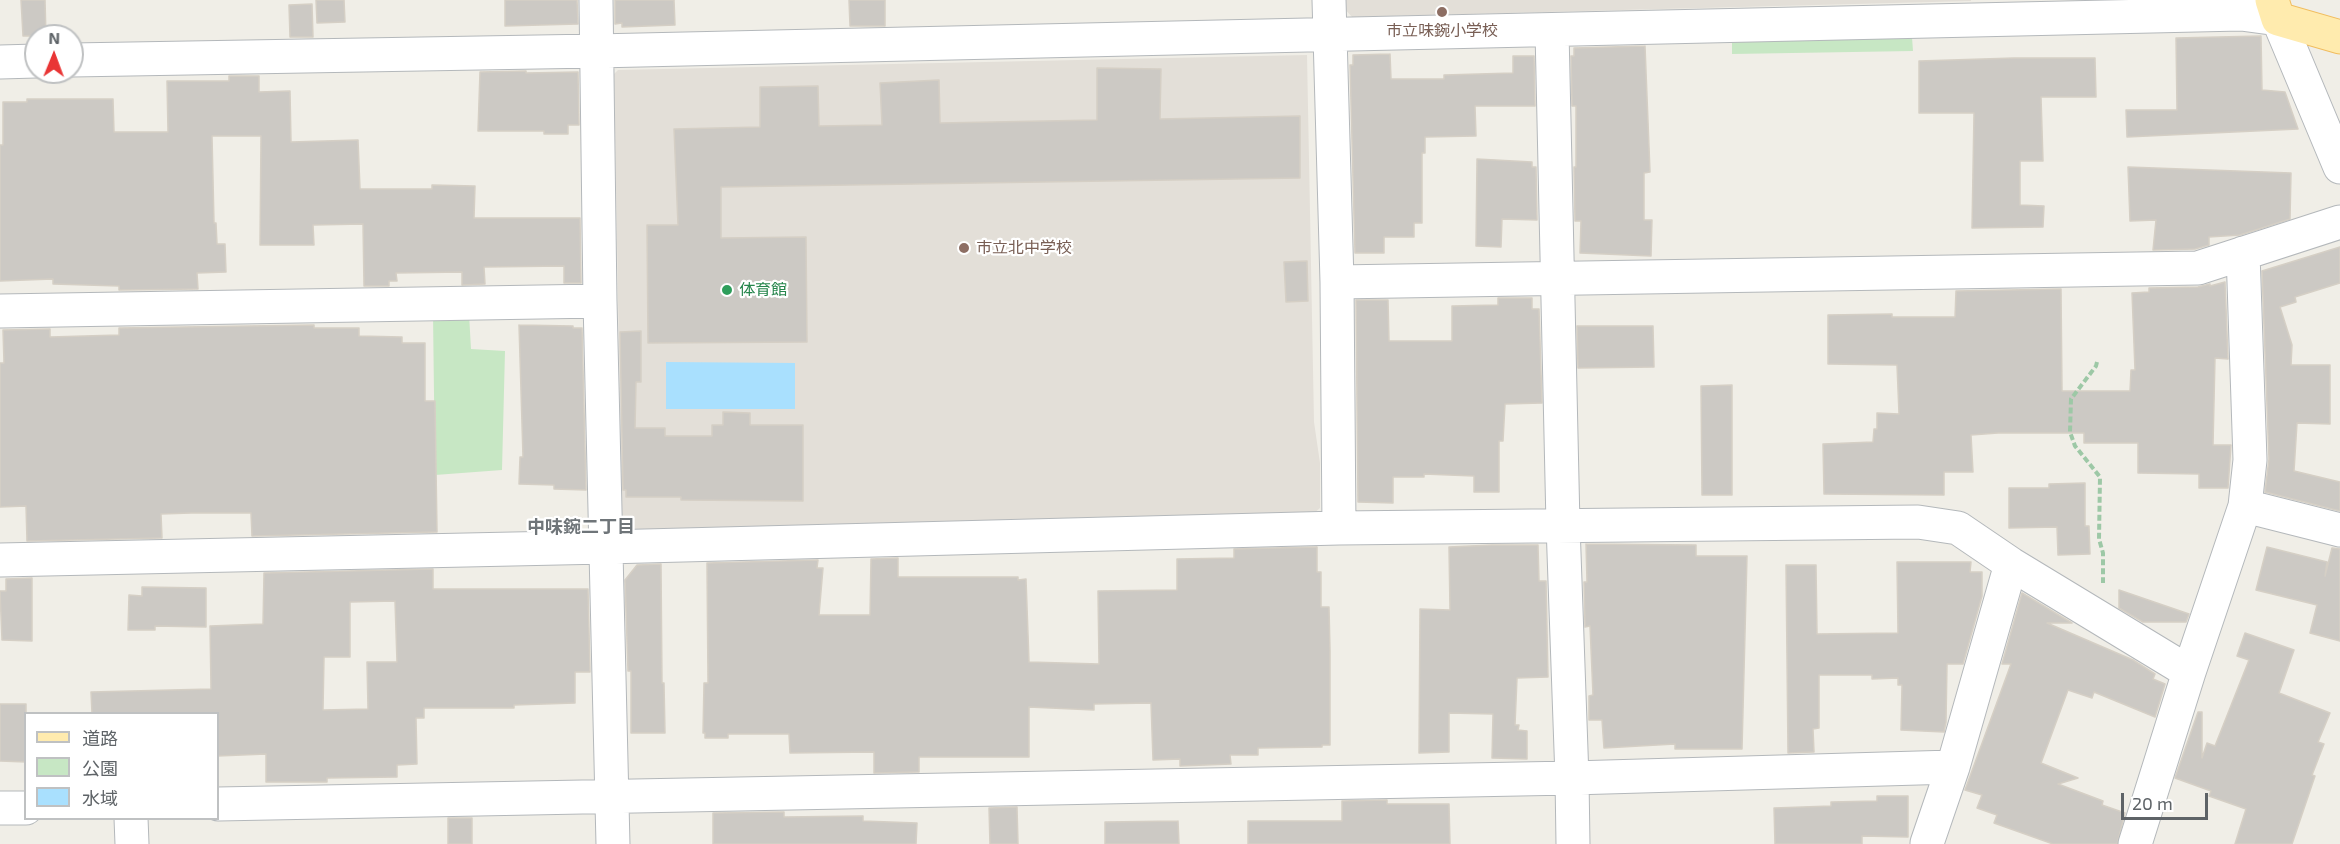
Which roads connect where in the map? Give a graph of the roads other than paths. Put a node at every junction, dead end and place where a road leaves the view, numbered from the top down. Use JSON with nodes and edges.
{"nodes":[{"id":1,"x":596,"y":0,"type":"edge"},
{"id":2,"x":1329,"y":0,"type":"edge"},
{"id":3,"x":2275,"y":10,"type":"edge"},
{"id":4,"x":1552,"y":31,"type":"junction"},
{"id":5,"x":1329,"y":35,"type":"junction"},
{"id":6,"x":2340,"y":38,"type":"edge"},
{"id":7,"x":596,"y":51,"type":"junction"},
{"id":8,"x":84,"y":60,"type":"edge"},
{"id":9,"x":24,"y":61,"type":"edge"},
{"id":10,"x":0,"y":62,"type":"edge"},
{"id":11,"x":2340,"y":167,"type":"edge"},
{"id":12,"x":2340,"y":222,"type":"edge"},
{"id":13,"x":2243,"y":253,"type":"junction"},
{"id":14,"x":1559,"y":279,"type":"junction"},
{"id":15,"x":1337,"y":282,"type":"junction"},
{"id":16,"x":600,"y":301,"type":"junction"},
{"id":17,"x":0,"y":311,"type":"edge"},
{"id":18,"x":2246,"y":506,"type":"junction"},
{"id":19,"x":1563,"y":525,"type":"junction"},
{"id":20,"x":1339,"y":528,"type":"junction"},
{"id":21,"x":2340,"y":530,"type":"edge"},
{"id":22,"x":606,"y":547,"type":"junction"},
{"id":23,"x":0,"y":560,"type":"edge"},
{"id":24,"x":2011,"y":564,"type":"junction"},
{"id":25,"x":2189,"y":672,"type":"junction"},
{"id":26,"x":1953,"y":767,"type":"junction"},
{"id":27,"x":1572,"y":778,"type":"junction"},
{"id":28,"x":612,"y":796,"type":"junction"},
{"id":29,"x":219,"y":804,"type":"edge"},
{"id":30,"x":0,"y":808,"type":"edge"},
{"id":31,"x":24,"y":808,"type":"edge"},
{"id":32,"x":131,"y":820,"type":"edge"},
{"id":33,"x":1927,"y":843,"type":"edge"},
{"id":34,"x":132,"y":844,"type":"edge"},
{"id":35,"x":614,"y":844,"type":"edge"},
{"id":36,"x":1573,"y":844,"type":"edge"},
{"id":37,"x":2135,"y":844,"type":"edge"}],
"edges":[{"from":1,"to":7,"type":"street"},
{"from":2,"to":5,"type":"street"},
{"from":3,"to":4,"type":"street"},
{"from":3,"to":6,"type":"main road"},
{"from":3,"to":11,"type":"street"},
{"from":4,"to":5,"type":"street"},
{"from":4,"to":14,"type":"street"},
{"from":5,"to":7,"type":"street"},
{"from":5,"to":15,"type":"street"},
{"from":7,"to":8,"type":"street"},
{"from":7,"to":16,"type":"street"},
{"from":9,"to":10,"type":"street"},
{"from":12,"to":13,"type":"street"},
{"from":13,"to":14,"type":"street"},
{"from":13,"to":18,"type":"street"},
{"from":14,"to":15,"type":"street"},
{"from":14,"to":19,"type":"street"},
{"from":15,"to":20,"type":"street"},
{"from":16,"to":17,"type":"street"},
{"from":16,"to":22,"type":"street"},
{"from":18,"to":21,"type":"street"},
{"from":18,"to":25,"type":"street"},
{"from":19,"to":20,"type":"street"},
{"from":19,"to":24,"type":"street"},
{"from":19,"to":27,"type":"street"},
{"from":20,"to":22,"type":"street"},
{"from":22,"to":23,"type":"street"},
{"from":22,"to":28,"type":"street"},
{"from":24,"to":25,"type":"street"},
{"from":24,"to":26,"type":"street"},
{"from":25,"to":37,"type":"street"},
{"from":26,"to":27,"type":"street"},
{"from":26,"to":33,"type":"street"},
{"from":27,"to":28,"type":"street"},
{"from":27,"to":36,"type":"street"},
{"from":28,"to":29,"type":"street"},
{"from":28,"to":35,"type":"street"},
{"from":30,"to":31,"type":"street"},
{"from":32,"to":34,"type":"street"}]}
